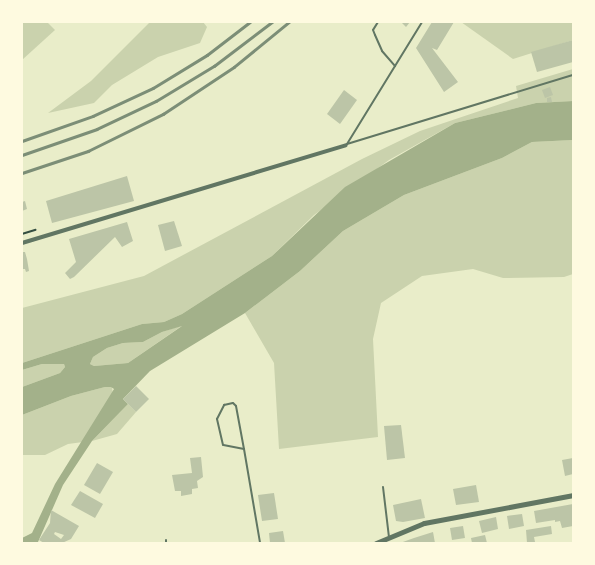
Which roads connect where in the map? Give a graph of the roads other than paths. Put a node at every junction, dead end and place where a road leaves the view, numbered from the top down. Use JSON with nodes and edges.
{"nodes":[{"id":1,"x":378,"y":22,"type":"edge"},
{"id":2,"x":422,"y":22,"type":"edge"},
{"id":3,"x":395,"y":66,"type":"junction"},
{"id":4,"x":573,"y":75,"type":"edge"},
{"id":5,"x":346,"y":145,"type":"junction"},
{"id":6,"x":22,"y":243,"type":"edge"},
{"id":7,"x":244,"y":449,"type":"junction"},
{"id":8,"x":383,"y":487,"type":"dead end"},
{"id":9,"x":573,"y":495,"type":"edge"},
{"id":10,"x":389,"y":537,"type":"junction"},
{"id":11,"x":260,"y":543,"type":"edge"},
{"id":12,"x":376,"y":543,"type":"edge"}],
"edges":[{"from":1,"to":3,"type":"lane"},
{"from":2,"to":3,"type":"lane"},
{"from":3,"to":5,"type":"lane"},
{"from":4,"to":5,"type":"lane"},
{"from":5,"to":6,"type":"street"},
{"from":7,"to":7,"type":"lane"},
{"from":7,"to":11,"type":"lane"},
{"from":8,"to":10,"type":"lane"},
{"from":9,"to":10,"type":"street"},
{"from":10,"to":12,"type":"street"}]}
